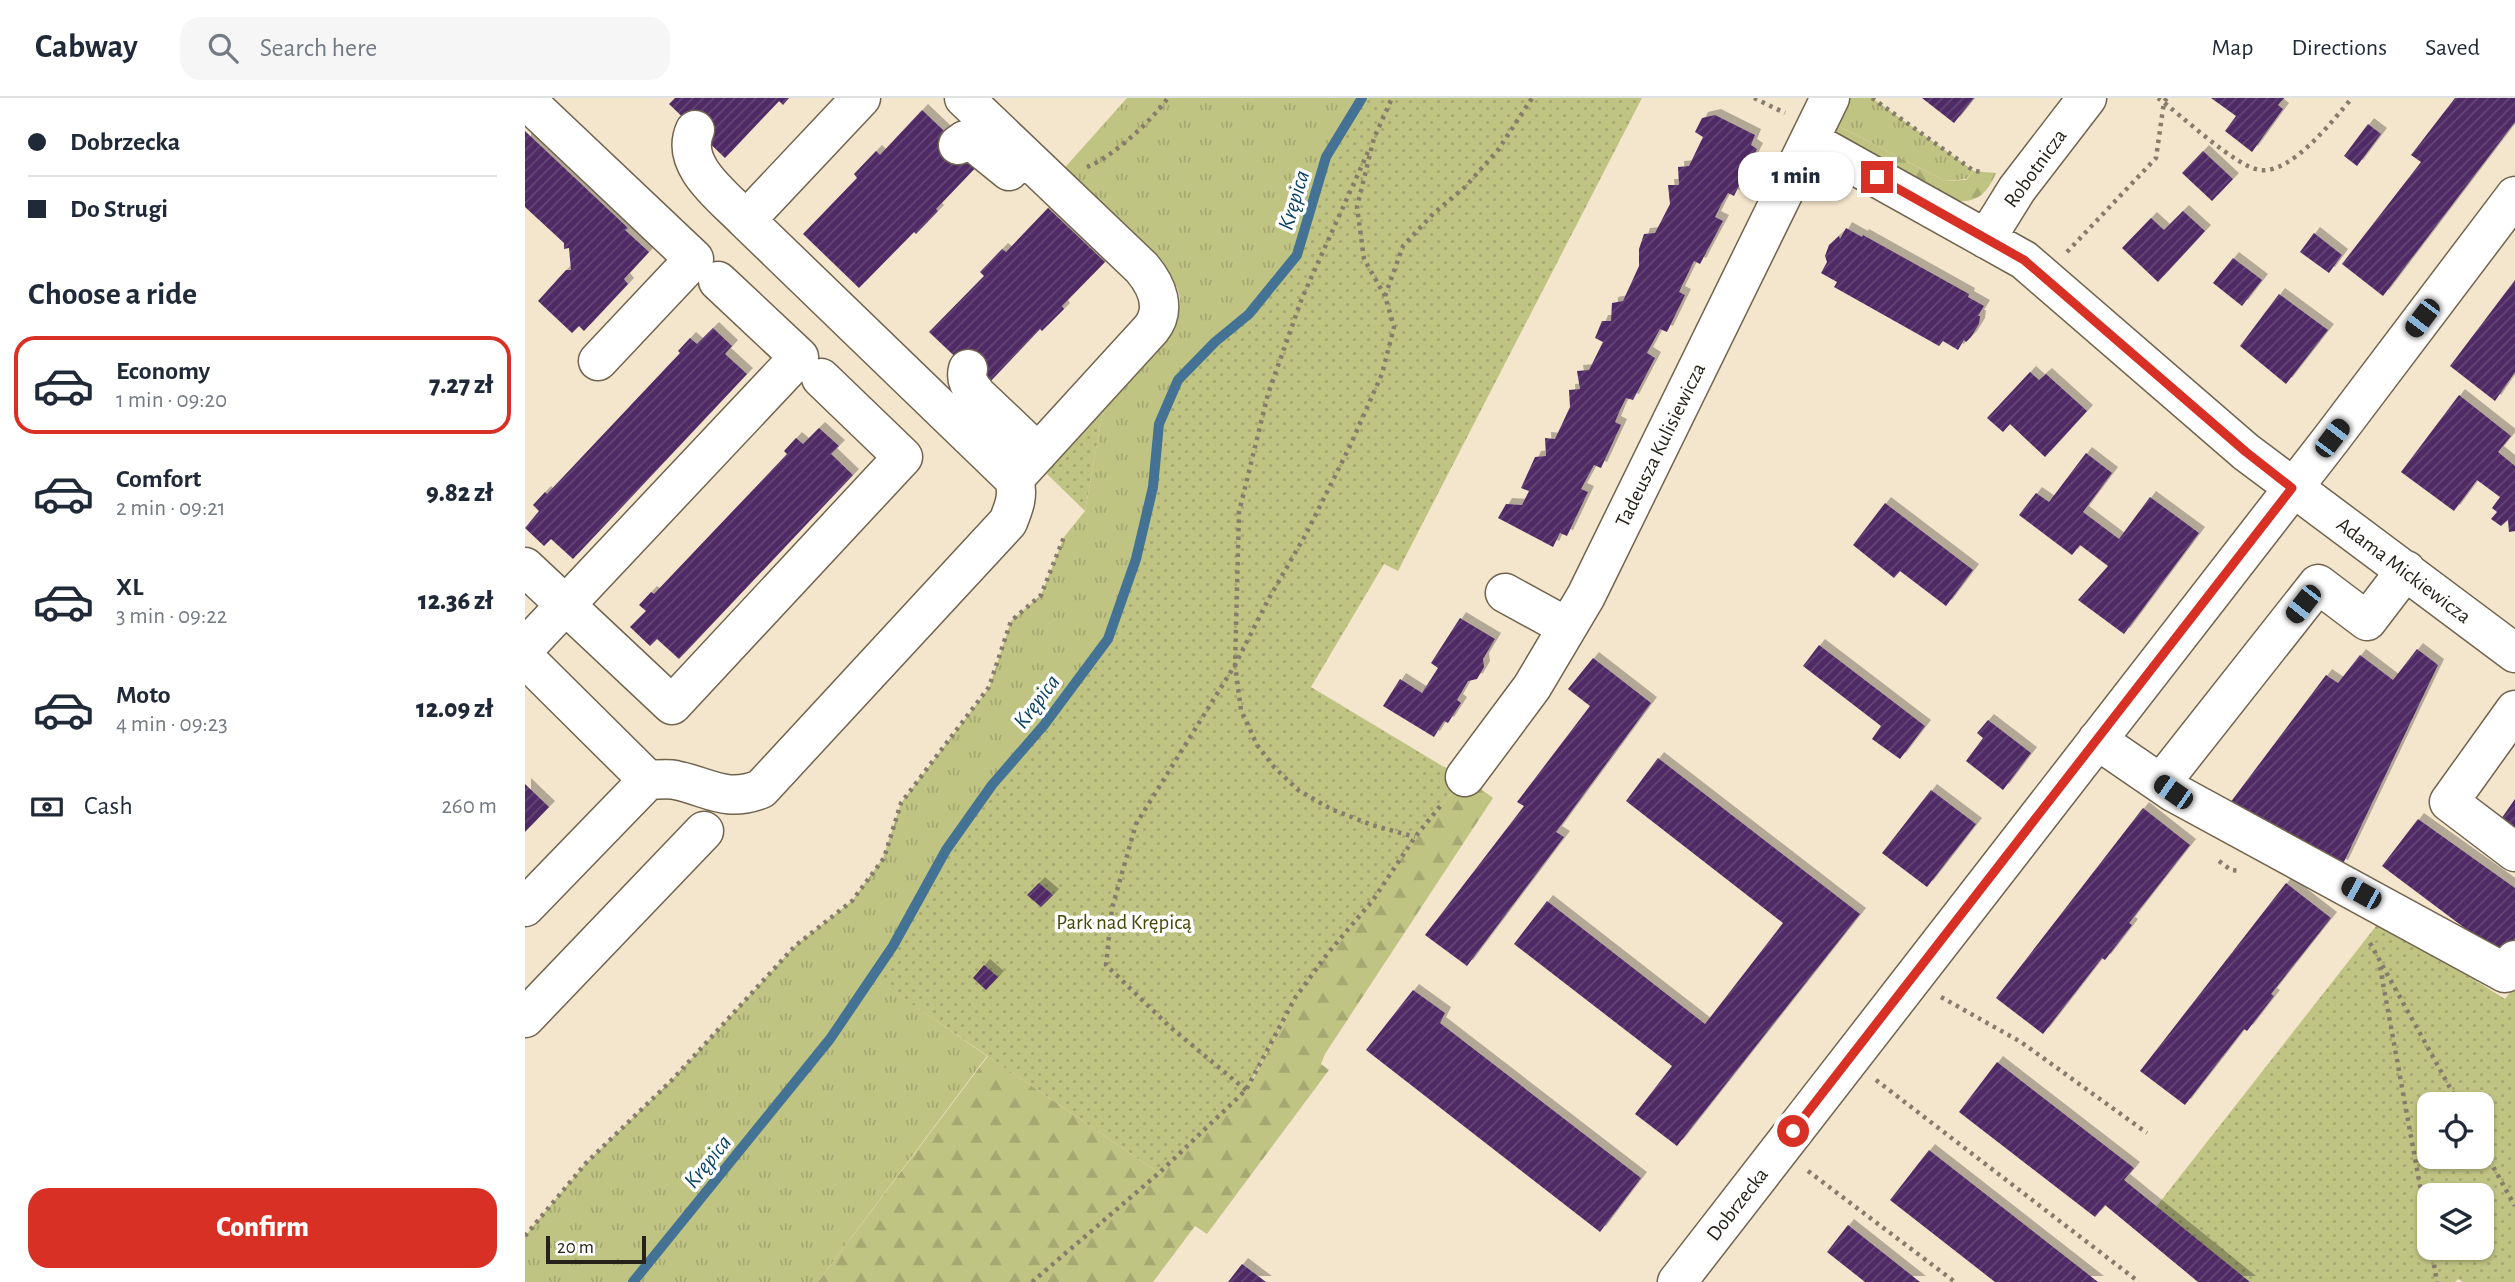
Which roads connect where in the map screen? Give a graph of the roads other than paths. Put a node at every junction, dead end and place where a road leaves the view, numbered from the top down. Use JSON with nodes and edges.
{"nodes":[{"id":1,"x":861,"y":98,"type":"edge"},
{"id":2,"x":964,"y":98,"type":"edge"},
{"id":3,"x":1830,"y":98,"type":"edge"},
{"id":4,"x":2087,"y":98,"type":"edge"},
{"id":5,"x":525,"y":99,"type":"edge"},
{"id":6,"x":695,"y":130,"type":"dead end"},
{"id":7,"x":1811,"y":141,"type":"junction"},
{"id":8,"x":958,"y":145,"type":"dead end"},
{"id":9,"x":1035,"y":167,"type":"junction"},
{"id":10,"x":2515,"y":196,"type":"edge"},
{"id":11,"x":745,"y":220,"type":"junction"},
{"id":12,"x":1986,"y":239,"type":"junction"},
{"id":13,"x":718,"y":281,"type":"dead end"},
{"id":14,"x":598,"y":361,"type":"dead end"},
{"id":15,"x":968,"y":369,"type":"dead end"},
{"id":16,"x":821,"y":378,"type":"dead end"},
{"id":17,"x":1026,"y":466,"type":"junction"},
{"id":18,"x":2292,"y":488,"type":"junction"},
{"id":19,"x":525,"y":567,"type":"edge"},
{"id":20,"x":2406,"y":570,"type":"junction"},
{"id":21,"x":1506,"y":593,"type":"dead end"},
{"id":22,"x":566,"y":605,"type":"junction"},
{"id":23,"x":1567,"y":627,"type":"junction"},
{"id":24,"x":525,"y":649,"type":"edge"},
{"id":25,"x":2515,"y":653,"type":"edge"},
{"id":26,"x":525,"y":658,"type":"edge"},
{"id":27,"x":2515,"y":710,"type":"edge"},
{"id":28,"x":2097,"y":740,"type":"junction"},
{"id":29,"x":1465,"y":777,"type":"road end"},
{"id":30,"x":648,"y":780,"type":"junction"},
{"id":31,"x":2161,"y":783,"type":"junction"},
{"id":32,"x":704,"y":831,"type":"dead end"},
{"id":33,"x":2515,"y":852,"type":"edge"},
{"id":34,"x":525,"y":907,"type":"edge"},
{"id":35,"x":2515,"y":960,"type":"edge"},
{"id":36,"x":533,"y":995,"type":"edge"},
{"id":37,"x":1677,"y":1282,"type":"edge"}],
"edges":[{"from":1,"to":11,"type":"street"},
{"from":2,"to":9,"type":"street"},
{"from":3,"to":7,"type":"street","name":"Tadeusza Kulisiewicza"},
{"from":4,"to":12,"type":"street","name":"Robotnicza"},
{"from":5,"to":14,"type":"street"},
{"from":6,"to":11,"type":"street"},
{"from":7,"to":12,"type":"street","name":"Adama Mickiewicza"},
{"from":7,"to":23,"type":"street","name":"Tadeusza Kulisiewicza"},
{"from":8,"to":9,"type":"street"},
{"from":9,"to":17,"type":"street"},
{"from":10,"to":18,"type":"street","name":"Dobrzecka"},
{"from":11,"to":17,"type":"street"},
{"from":12,"to":18,"type":"street","name":"Adama Mickiewicza"},
{"from":13,"to":22,"type":"street"},
{"from":15,"to":17,"type":"street"},
{"from":16,"to":22,"type":"street"},
{"from":17,"to":30,"type":"street"},
{"from":18,"to":20,"type":"street","name":"Adama Mickiewicza"},
{"from":18,"to":28,"type":"street","name":"Dobrzecka"},
{"from":19,"to":22,"type":"street"},
{"from":20,"to":25,"type":"street","name":"Adama Mickiewicza"},
{"from":20,"to":31,"type":"street"},
{"from":21,"to":23,"type":"street"},
{"from":22,"to":24,"type":"street"},
{"from":23,"to":29,"type":"street","name":"Tadeusza Kulisiewicza"},
{"from":26,"to":30,"type":"street"},
{"from":27,"to":33,"type":"street"},
{"from":28,"to":31,"type":"street"},
{"from":28,"to":37,"type":"street","name":"Dobrzecka"},
{"from":30,"to":34,"type":"street"},
{"from":31,"to":35,"type":"street"},
{"from":32,"to":36,"type":"street"}]}
